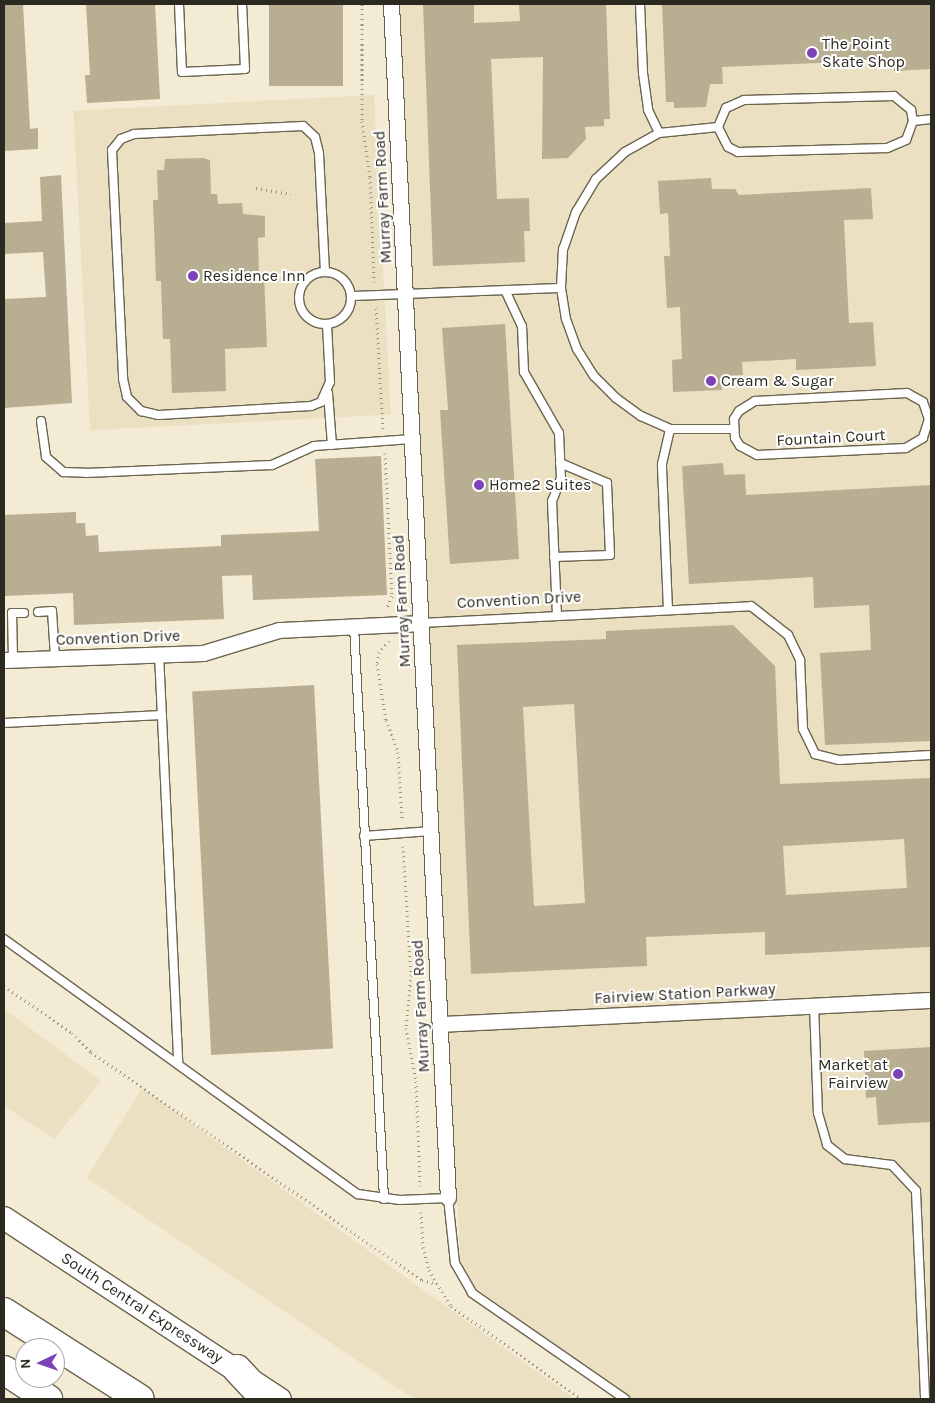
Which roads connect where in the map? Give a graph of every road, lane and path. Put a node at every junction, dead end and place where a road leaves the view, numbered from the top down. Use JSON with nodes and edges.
{"nodes":[{"id":1,"x":180,"y":4,"type":"edge"},
{"id":2,"x":242,"y":4,"type":"edge"},
{"id":3,"x":362,"y":4,"type":"edge"},
{"id":4,"x":391,"y":4,"type":"edge"},
{"id":5,"x":640,"y":4,"type":"edge"},
{"id":6,"x":931,"y":119,"type":"edge"},
{"id":7,"x":914,"y":120,"type":"junction"},
{"id":8,"x":718,"y":127,"type":"junction"},
{"id":9,"x":659,"y":133,"type":"junction"},
{"id":10,"x":256,"y":188,"type":"dead end"},
{"id":11,"x":290,"y":194,"type":"dead end"},
{"id":12,"x":325,"y":272,"type":"junction"},
{"id":13,"x":561,"y":288,"type":"junction"},
{"id":14,"x":505,"y":290,"type":"junction"},
{"id":15,"x":405,"y":294,"type":"junction"},
{"id":16,"x":351,"y":296,"type":"junction"},
{"id":17,"x":375,"y":296,"type":"junction"},
{"id":18,"x":327,"y":324,"type":"junction"},
{"id":19,"x":328,"y":393,"type":"junction"},
{"id":20,"x":930,"y":419,"type":"edge"},
{"id":21,"x":41,"y":421,"type":"dead end"},
{"id":22,"x":670,"y":428,"type":"junction"},
{"id":23,"x":733,"y":429,"type":"junction"},
{"id":24,"x":412,"y":439,"type":"junction"},
{"id":25,"x":384,"y":442,"type":"junction"},
{"id":26,"x":332,"y":445,"type":"junction"},
{"id":27,"x":560,"y":463,"type":"junction"},
{"id":28,"x":554,"y":557,"type":"junction"},
{"id":29,"x":668,"y":610,"type":"junction"},
{"id":30,"x":38,"y":612,"type":"dead end"},
{"id":31,"x":24,"y":613,"type":"dead end"},
{"id":32,"x":557,"y":616,"type":"junction"},
{"id":33,"x":421,"y":623,"type":"junction"},
{"id":34,"x":388,"y":624,"type":"junction"},
{"id":35,"x":354,"y":626,"type":"junction"},
{"id":36,"x":159,"y":654,"type":"junction"},
{"id":37,"x":54,"y":658,"type":"junction"},
{"id":38,"x":8,"y":660,"type":"edge"},
{"id":39,"x":162,"y":715,"type":"junction"},
{"id":40,"x":4,"y":723,"type":"edge"},
{"id":41,"x":931,"y":755,"type":"edge"},
{"id":42,"x":431,"y":831,"type":"junction"},
{"id":43,"x":402,"y":833,"type":"junction"},
{"id":44,"x":364,"y":836,"type":"junction"},
{"id":45,"x":4,"y":939,"type":"edge"},
{"id":46,"x":4,"y":986,"type":"edge"},
{"id":47,"x":931,"y":1000,"type":"edge"},
{"id":48,"x":814,"y":1005,"type":"junction"},
{"id":49,"x":440,"y":1024,"type":"junction"},
{"id":50,"x":178,"y":1064,"type":"junction"},
{"id":51,"x":420,"y":1198,"type":"junction"},
{"id":52,"x":448,"y":1198,"type":"junction"},
{"id":53,"x":384,"y":1199,"type":"junction"},
{"id":54,"x":4,"y":1218,"type":"edge"},
{"id":55,"x":436,"y":1284,"type":"junction"},
{"id":56,"x":4,"y":1312,"type":"edge"},
{"id":57,"x":236,"y":1369,"type":"junction"},
{"id":58,"x":4,"y":1370,"type":"edge"},
{"id":59,"x":48,"y":1399,"type":"edge"},
{"id":60,"x":140,"y":1399,"type":"edge"},
{"id":61,"x":265,"y":1399,"type":"edge"},
{"id":62,"x":280,"y":1399,"type":"edge"},
{"id":63,"x":582,"y":1399,"type":"edge"},
{"id":64,"x":625,"y":1399,"type":"edge"},
{"id":65,"x":925,"y":1399,"type":"edge"}],
"edges":[{"from":1,"to":2,"type":"lane"},
{"from":3,"to":17,"type":"path"},
{"from":4,"to":15,"type":"street","name":"Murray Farm Road"},
{"from":5,"to":9,"type":"lane"},
{"from":6,"to":7,"type":"lane"},
{"from":7,"to":8,"type":"lane"},
{"from":7,"to":8,"type":"lane"},
{"from":8,"to":9,"type":"lane"},
{"from":9,"to":13,"type":"lane"},
{"from":10,"to":11,"type":"path"},
{"from":12,"to":16,"type":"lane"},
{"from":12,"to":18,"type":"lane"},
{"from":12,"to":19,"type":"lane"},
{"from":13,"to":14,"type":"lane"},
{"from":13,"to":22,"type":"lane"},
{"from":14,"to":15,"type":"lane"},
{"from":14,"to":27,"type":"lane"},
{"from":15,"to":17,"type":"lane"},
{"from":15,"to":24,"type":"street","name":"Murray Farm Road"},
{"from":16,"to":17,"type":"lane"},
{"from":16,"to":18,"type":"lane"},
{"from":17,"to":25,"type":"path"},
{"from":18,"to":19,"type":"lane"},
{"from":19,"to":26,"type":"lane"},
{"from":20,"to":23,"type":"lane","name":"Fountain Court"},
{"from":20,"to":23,"type":"lane","name":"Fountain Court"},
{"from":21,"to":26,"type":"lane"},
{"from":22,"to":23,"type":"lane"},
{"from":22,"to":29,"type":"lane"},
{"from":24,"to":25,"type":"lane"},
{"from":24,"to":33,"type":"street","name":"Murray Farm Road"},
{"from":25,"to":26,"type":"lane"},
{"from":25,"to":34,"type":"path"},
{"from":27,"to":28,"type":"lane"},
{"from":27,"to":28,"type":"lane"},
{"from":28,"to":32,"type":"lane"},
{"from":29,"to":32,"type":"lane","name":"Convention Drive"},
{"from":29,"to":41,"type":"lane","name":"Convention Drive"},
{"from":30,"to":37,"type":"lane"},
{"from":31,"to":38,"type":"lane"},
{"from":32,"to":33,"type":"lane","name":"Convention Drive"},
{"from":33,"to":34,"type":"street","name":"Convention Drive"},
{"from":33,"to":42,"type":"street","name":"Murray Farm Road"},
{"from":34,"to":35,"type":"street","name":"Convention Drive"},
{"from":34,"to":43,"type":"path"},
{"from":35,"to":36,"type":"street","name":"Convention Drive"},
{"from":35,"to":44,"type":"lane"},
{"from":36,"to":37,"type":"street","name":"Convention Drive"},
{"from":36,"to":39,"type":"lane"},
{"from":37,"to":38,"type":"street","name":"Convention Drive"},
{"from":39,"to":40,"type":"lane"},
{"from":39,"to":50,"type":"lane"},
{"from":42,"to":43,"type":"lane"},
{"from":42,"to":49,"type":"street","name":"Murray Farm Road"},
{"from":43,"to":44,"type":"lane"},
{"from":43,"to":51,"type":"path"},
{"from":44,"to":53,"type":"lane"},
{"from":45,"to":50,"type":"lane"},
{"from":46,"to":55,"type":"path"},
{"from":47,"to":48,"type":"street","name":"Fairview Station Parkway"},
{"from":48,"to":49,"type":"street","name":"Fairview Station Parkway"},
{"from":48,"to":65,"type":"lane"},
{"from":49,"to":52,"type":"street","name":"Murray Farm Road"},
{"from":50,"to":53,"type":"lane"},
{"from":51,"to":52,"type":"lane"},
{"from":51,"to":53,"type":"lane"},
{"from":51,"to":55,"type":"path"},
{"from":52,"to":64,"type":"lane"},
{"from":54,"to":57,"type":"main road","name":"South Central Expressway"},
{"from":55,"to":63,"type":"path"},
{"from":56,"to":60,"type":"highway"},
{"from":57,"to":61,"type":"highway"},
{"from":57,"to":62,"type":"main road","name":"South Central Expressway"},
{"from":58,"to":59,"type":"highway"}]}
